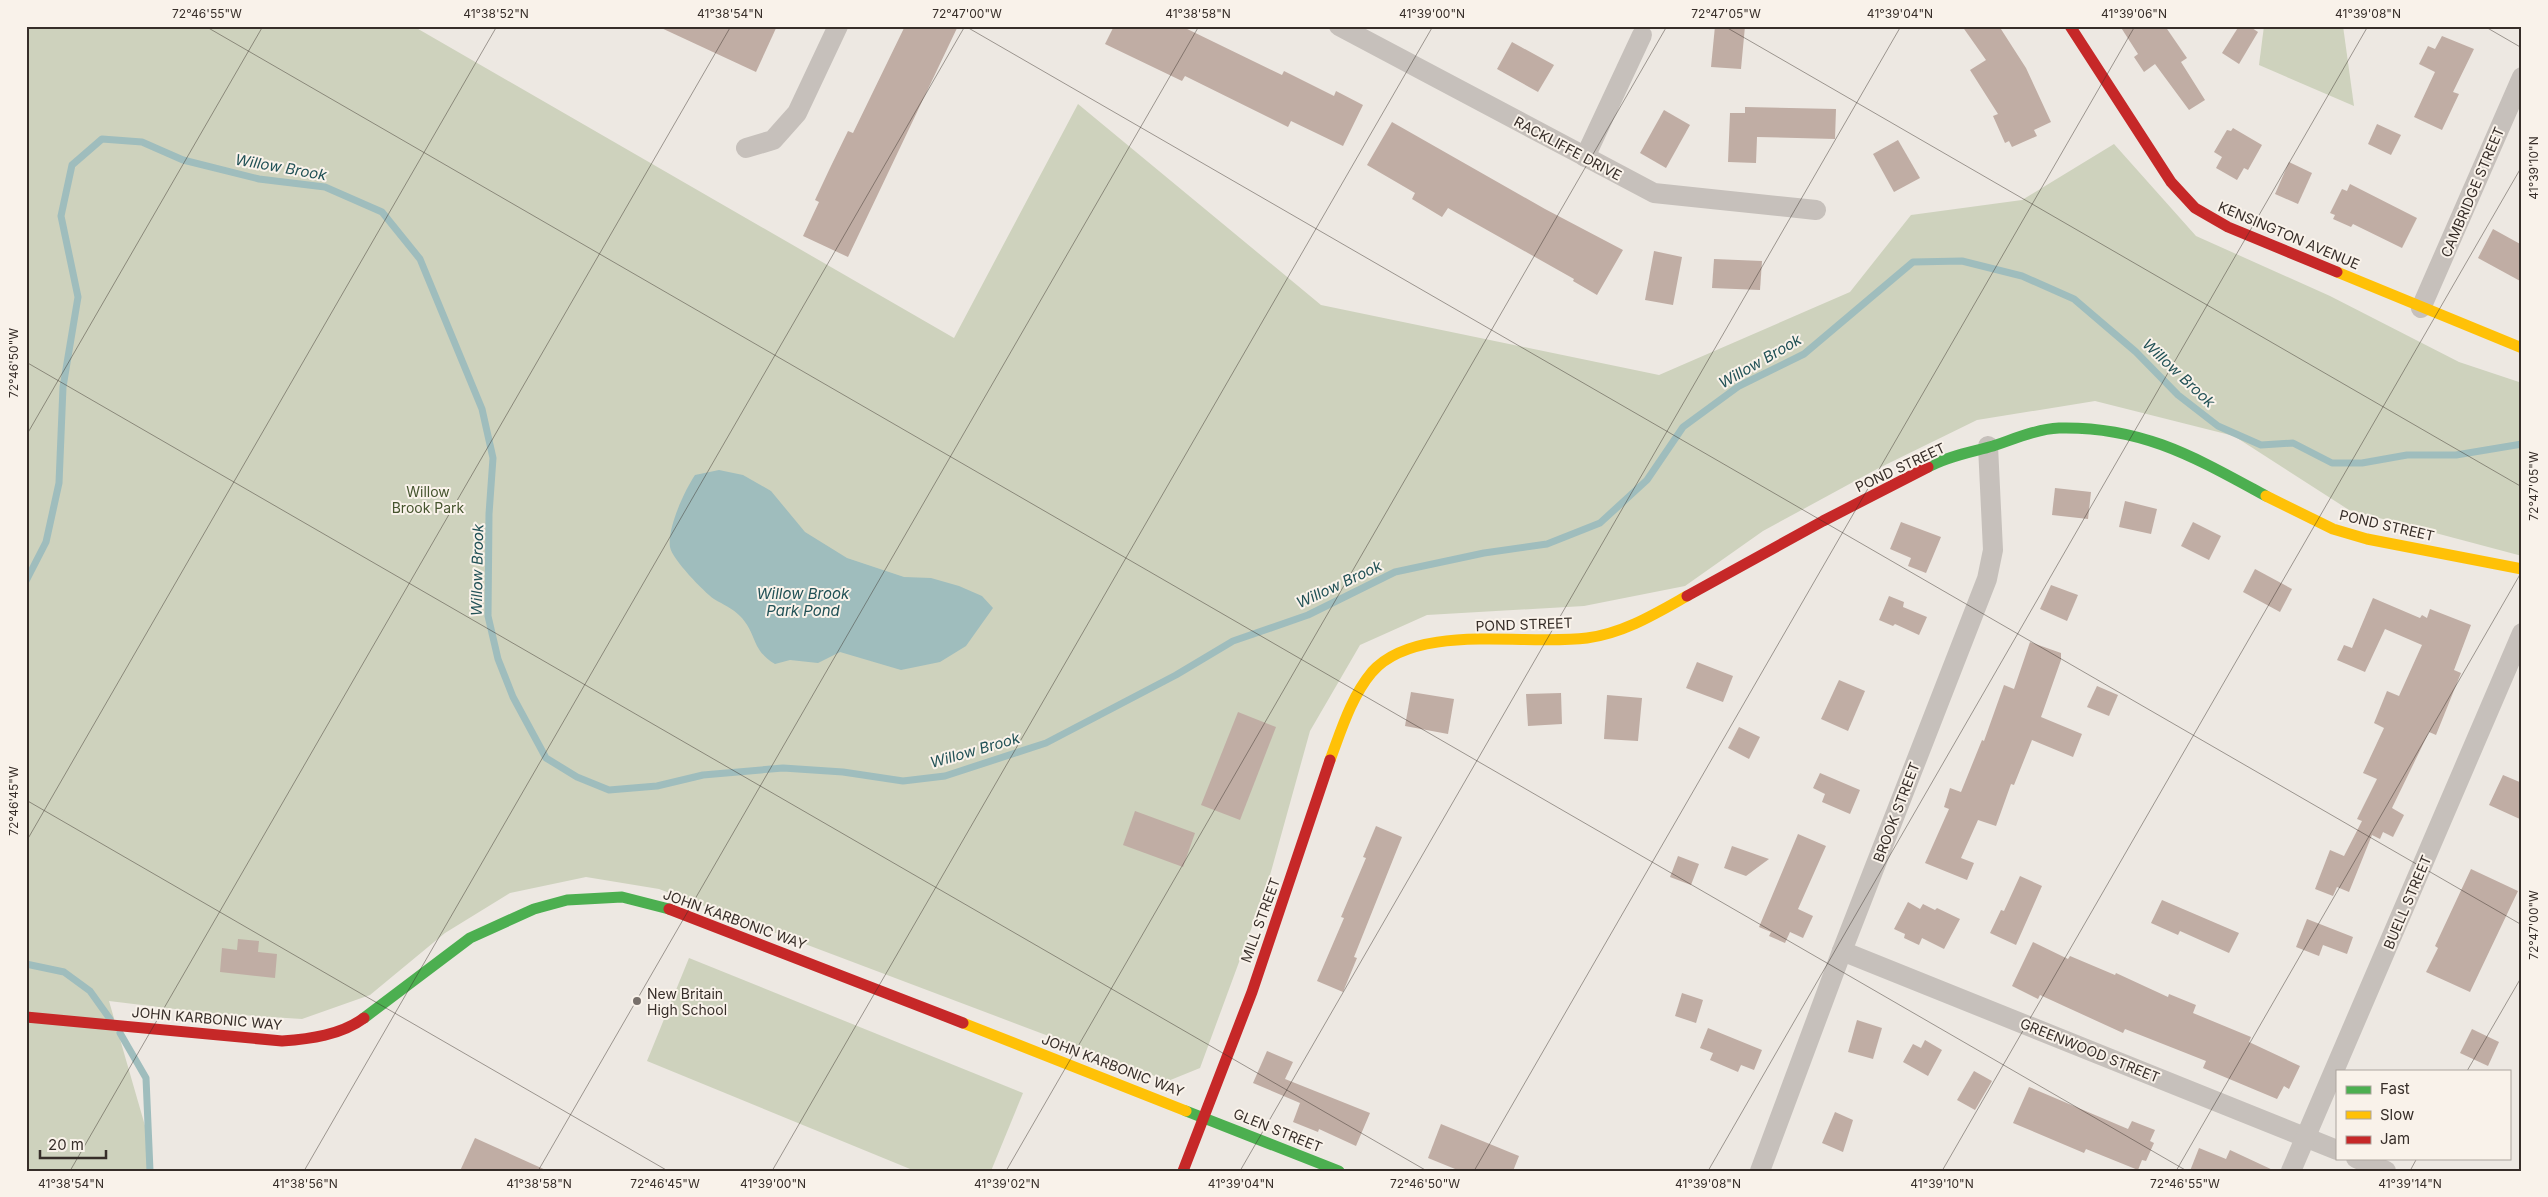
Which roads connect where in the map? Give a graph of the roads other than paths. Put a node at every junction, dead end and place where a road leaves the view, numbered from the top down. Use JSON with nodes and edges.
{"nodes":[{"id":1,"x":838,"y":26,"type":"edge"},
{"id":2,"x":1339,"y":26,"type":"edge"},
{"id":3,"x":2070,"y":26,"type":"edge"},
{"id":4,"x":1642,"y":35,"type":"dead end"},
{"id":5,"x":2522,"y":76,"type":"edge"},
{"id":6,"x":746,"y":148,"type":"dead end"},
{"id":7,"x":1585,"y":157,"type":"junction"},
{"id":8,"x":1816,"y":210,"type":"dead end"},
{"id":9,"x":2421,"y":308,"type":"junction"},
{"id":10,"x":2522,"y":348,"type":"edge"},
{"id":11,"x":1988,"y":446,"type":"junction"},
{"id":12,"x":2522,"y":569,"type":"edge"},
{"id":13,"x":2522,"y":633,"type":"edge"},
{"id":14,"x":1367,"y":680,"type":"joint"},
{"id":15,"x":1842,"y":951,"type":"junction"},
{"id":16,"x":26,"y":1017,"type":"edge"},
{"id":17,"x":1205,"y":1118,"type":"junction"},
{"id":18,"x":2306,"y":1137,"type":"junction"},
{"id":19,"x":2336,"y":1150,"type":"edge"},
{"id":20,"x":2361,"y":1160,"type":"edge"},
{"id":21,"x":1183,"y":1171,"type":"edge"},
{"id":22,"x":1339,"y":1171,"type":"edge"},
{"id":23,"x":1760,"y":1171,"type":"edge"},
{"id":24,"x":2291,"y":1171,"type":"edge"},
{"id":25,"x":2386,"y":1171,"type":"edge"}],
"edges":[{"from":1,"to":6,"type":"street"},
{"from":2,"to":7,"type":"street","name":"RACKLIFFE DRIVE"},
{"from":3,"to":9,"type":"street","name":"KENSINGTON AVENUE"},
{"from":4,"to":7,"type":"street"},
{"from":5,"to":9,"type":"street","name":"CAMBRIDGE STREET"},
{"from":7,"to":8,"type":"street","name":"RACKLIFFE DRIVE"},
{"from":9,"to":10,"type":"street","name":"KENSINGTON AVENUE"},
{"from":11,"to":12,"type":"street","name":"POND STREET"},
{"from":11,"to":14,"type":"street","name":"POND STREET"},
{"from":11,"to":15,"type":"street","name":"BROOK STREET"},
{"from":13,"to":18,"type":"street","name":"BUELL STREET"},
{"from":14,"to":17,"type":"street","name":"MILL STREET"},
{"from":15,"to":18,"type":"street","name":"GREENWOOD STREET"},
{"from":15,"to":23,"type":"street","name":"BROOK STREET"},
{"from":16,"to":17,"type":"street","name":"JOHN KARBONIC WAY"},
{"from":17,"to":21,"type":"street","name":"MILL STREET"},
{"from":17,"to":22,"type":"street","name":"GLEN STREET"},
{"from":18,"to":19,"type":"street","name":"GREENWOOD STREET"},
{"from":18,"to":24,"type":"street","name":"BUELL STREET"},
{"from":20,"to":25,"type":"street"}]}
